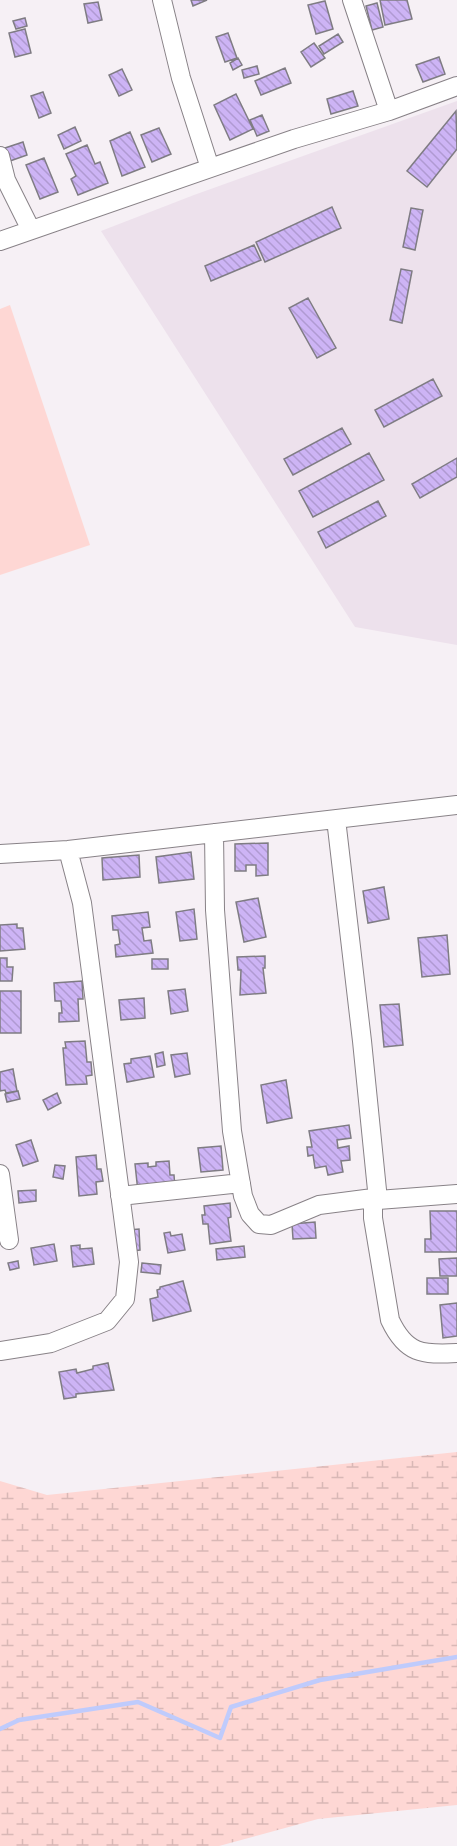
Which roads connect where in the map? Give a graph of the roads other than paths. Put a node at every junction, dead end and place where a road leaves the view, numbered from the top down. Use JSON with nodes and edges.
{"nodes":[{"id":1,"x":162,"y":0,"type":"edge"},
{"id":2,"x":352,"y":0,"type":"edge"},
{"id":3,"x":457,"y":86,"type":"edge"},
{"id":4,"x":389,"y":111,"type":"junction"},
{"id":5,"x":0,"y":156,"type":"edge"},
{"id":6,"x":210,"y":168,"type":"junction"},
{"id":7,"x":32,"y":231,"type":"junction"},
{"id":8,"x":0,"y":241,"type":"edge"},
{"id":9,"x":457,"y":805,"type":"edge"},
{"id":10,"x":336,"y":819,"type":"junction"},
{"id":11,"x":214,"y":833,"type":"junction"},
{"id":12,"x":68,"y":850,"type":"junction"},
{"id":13,"x":0,"y":854,"type":"edge"},
{"id":14,"x":0,"y":1174,"type":"edge"},
{"id":15,"x":241,"y":1184,"type":"junction"},
{"id":16,"x":457,"y":1194,"type":"edge"},
{"id":17,"x":120,"y":1196,"type":"junction"},
{"id":18,"x":376,"y":1199,"type":"junction"},
{"id":19,"x":9,"y":1240,"type":"dead end"},
{"id":20,"x":0,"y":1351,"type":"edge"},
{"id":21,"x":457,"y":1353,"type":"edge"}],
"edges":[{"from":1,"to":6,"type":"street"},
{"from":2,"to":4,"type":"street"},
{"from":3,"to":4,"type":"street"},
{"from":4,"to":6,"type":"street"},
{"from":5,"to":7,"type":"street"},
{"from":6,"to":7,"type":"street"},
{"from":7,"to":8,"type":"street"},
{"from":9,"to":10,"type":"street"},
{"from":10,"to":11,"type":"street"},
{"from":10,"to":18,"type":"street"},
{"from":11,"to":12,"type":"street"},
{"from":11,"to":15,"type":"street"},
{"from":12,"to":13,"type":"street"},
{"from":12,"to":17,"type":"street"},
{"from":14,"to":19,"type":"street"},
{"from":15,"to":17,"type":"street"},
{"from":15,"to":18,"type":"street"},
{"from":16,"to":18,"type":"street"},
{"from":17,"to":20,"type":"street"},
{"from":18,"to":21,"type":"street"}]}
